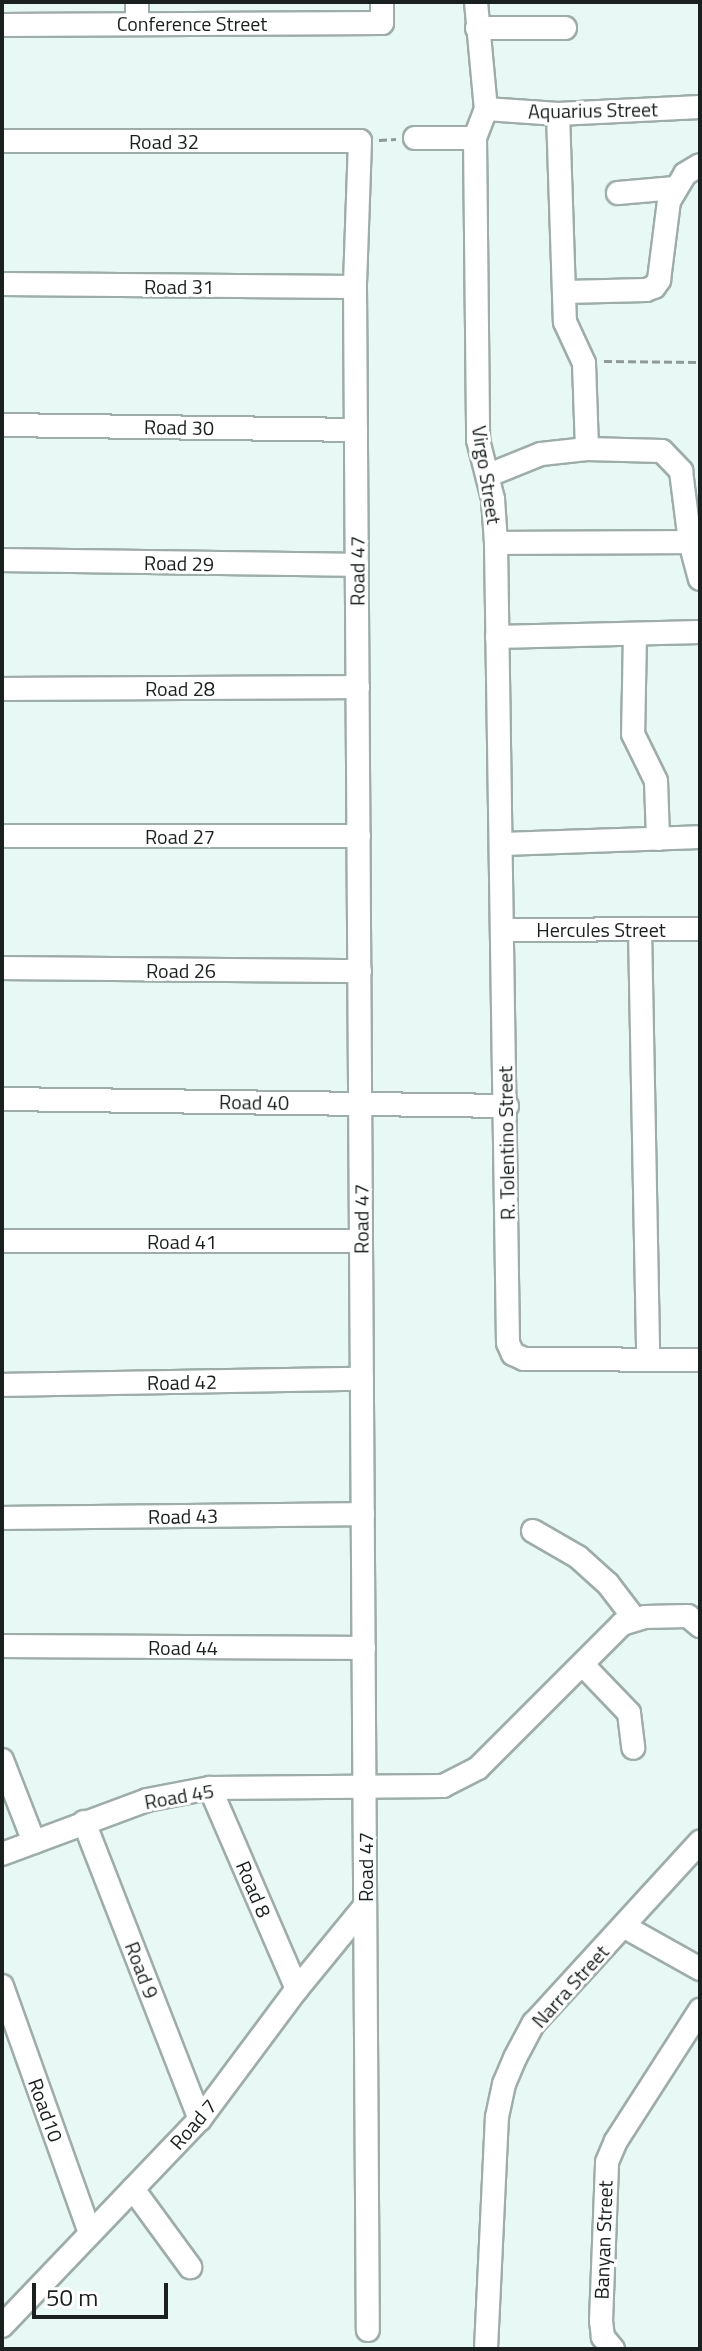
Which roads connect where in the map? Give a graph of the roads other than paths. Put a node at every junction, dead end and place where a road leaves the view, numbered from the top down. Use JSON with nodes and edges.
{"nodes":[{"id":1,"x":476,"y":2,"type":"edge"},
{"id":2,"x":382,"y":12,"type":"edge"},
{"id":3,"x":137,"y":13,"type":"edge"},
{"id":4,"x":2,"y":25,"type":"edge"},
{"id":5,"x":477,"y":28,"type":"junction"},
{"id":6,"x":565,"y":28,"type":"dead end"},
{"id":7,"x":700,"y":107,"type":"edge"},
{"id":8,"x":486,"y":109,"type":"junction"},
{"id":9,"x":558,"y":114,"type":"junction"},
{"id":10,"x":415,"y":138,"type":"road end"},
{"id":11,"x":475,"y":138,"type":"junction"},
{"id":12,"x":326,"y":140,"type":"joint"},
{"id":13,"x":2,"y":141,"type":"edge"},
{"id":14,"x":700,"y":165,"type":"edge"},
{"id":15,"x":675,"y":188,"type":"junction"},
{"id":16,"x":618,"y":193,"type":"dead end"},
{"id":17,"x":2,"y":284,"type":"edge"},
{"id":18,"x":355,"y":287,"type":"junction"},
{"id":19,"x":566,"y":292,"type":"junction"},
{"id":20,"x":2,"y":425,"type":"edge"},
{"id":21,"x":356,"y":430,"type":"junction"},
{"id":22,"x":587,"y":449,"type":"junction"},
{"id":23,"x":489,"y":475,"type":"junction"},
{"id":24,"x":690,"y":542,"type":"junction"},
{"id":25,"x":496,"y":543,"type":"junction"},
{"id":26,"x":2,"y":560,"type":"edge"},
{"id":27,"x":357,"y":565,"type":"junction"},
{"id":28,"x":700,"y":579,"type":"edge"},
{"id":29,"x":700,"y":632,"type":"edge"},
{"id":30,"x":635,"y":634,"type":"junction"},
{"id":31,"x":497,"y":637,"type":"junction"},
{"id":32,"x":358,"y":687,"type":"junction"},
{"id":33,"x":2,"y":689,"type":"edge"},
{"id":34,"x":2,"y":836,"type":"edge"},
{"id":35,"x":359,"y":836,"type":"junction"},
{"id":36,"x":700,"y":837,"type":"edge"},
{"id":37,"x":658,"y":839,"type":"junction"},
{"id":38,"x":503,"y":844,"type":"junction"},
{"id":39,"x":640,"y":929,"type":"junction"},
{"id":40,"x":700,"y":929,"type":"edge"},
{"id":41,"x":502,"y":930,"type":"junction"},
{"id":42,"x":2,"y":968,"type":"edge"},
{"id":43,"x":360,"y":971,"type":"junction"},
{"id":44,"x":2,"y":1099,"type":"edge"},
{"id":45,"x":360,"y":1104,"type":"junction"},
{"id":46,"x":507,"y":1106,"type":"junction"},
{"id":47,"x":2,"y":1241,"type":"edge"},
{"id":48,"x":361,"y":1241,"type":"junction"},
{"id":49,"x":648,"y":1359,"type":"junction"},
{"id":50,"x":700,"y":1360,"type":"edge"},
{"id":51,"x":362,"y":1379,"type":"junction"},
{"id":52,"x":2,"y":1385,"type":"edge"},
{"id":53,"x":363,"y":1514,"type":"junction"},
{"id":54,"x":2,"y":1518,"type":"edge"},
{"id":55,"x":533,"y":1531,"type":"dead end"},
{"id":56,"x":634,"y":1618,"type":"junction"},
{"id":57,"x":699,"y":1621,"type":"edge"},
{"id":58,"x":2,"y":1646,"type":"edge"},
{"id":59,"x":364,"y":1648,"type":"junction"},
{"id":60,"x":584,"y":1666,"type":"junction"},
{"id":61,"x":633,"y":1748,"type":"dead end"},
{"id":62,"x":2,"y":1760,"type":"edge"},
{"id":63,"x":365,"y":1787,"type":"junction"},
{"id":64,"x":210,"y":1788,"type":"junction"},
{"id":65,"x":84,"y":1822,"type":"junction"},
{"id":66,"x":34,"y":1842,"type":"junction"},
{"id":67,"x":700,"y":1842,"type":"edge"},
{"id":68,"x":2,"y":1854,"type":"edge"},
{"id":69,"x":365,"y":1906,"type":"junction"},
{"id":70,"x":625,"y":1927,"type":"junction"},
{"id":71,"x":700,"y":1969,"type":"edge"},
{"id":72,"x":2,"y":1986,"type":"edge"},
{"id":73,"x":297,"y":1989,"type":"junction"},
{"id":74,"x":700,"y":2010,"type":"edge"},
{"id":75,"x":200,"y":2119,"type":"junction"},
{"id":76,"x":133,"y":2189,"type":"junction"},
{"id":77,"x":90,"y":2233,"type":"junction"},
{"id":78,"x":190,"y":2267,"type":"dead end"},
{"id":79,"x":2,"y":2326,"type":"edge"},
{"id":80,"x":368,"y":2330,"type":"dead end"},
{"id":81,"x":486,"y":2349,"type":"edge"},
{"id":82,"x":613,"y":2349,"type":"edge"}],
"edges":[{"from":1,"to":5,"type":"street"},
{"from":2,"to":3,"type":"street","name":"Conference Street"},
{"from":3,"to":4,"type":"street","name":"Conference Street"},
{"from":5,"to":6,"type":"street"},
{"from":5,"to":8,"type":"street"},
{"from":7,"to":9,"type":"street","name":"Aquarius Street"},
{"from":8,"to":9,"type":"street","name":"Aquarius Street"},
{"from":8,"to":11,"type":"street","name":"Virgo Street"},
{"from":9,"to":19,"type":"street"},
{"from":10,"to":11,"type":"street"},
{"from":11,"to":23,"type":"street","name":"Virgo Street"},
{"from":12,"to":13,"type":"street","name":"Road 32"},
{"from":12,"to":18,"type":"street","name":"Road 47"},
{"from":14,"to":15,"type":"street"},
{"from":15,"to":16,"type":"street"},
{"from":15,"to":19,"type":"street"},
{"from":17,"to":18,"type":"street","name":"Road 31"},
{"from":18,"to":21,"type":"street","name":"Road 47"},
{"from":19,"to":22,"type":"street"},
{"from":20,"to":21,"type":"street","name":"Road 30"},
{"from":21,"to":27,"type":"street","name":"Road 47"},
{"from":22,"to":23,"type":"street"},
{"from":22,"to":24,"type":"street"},
{"from":23,"to":25,"type":"street","name":"Virgo Street"},
{"from":24,"to":25,"type":"street"},
{"from":24,"to":28,"type":"street"},
{"from":25,"to":31,"type":"street","name":"Virgo Street"},
{"from":26,"to":27,"type":"street","name":"Road 29"},
{"from":27,"to":32,"type":"street","name":"Road 47"},
{"from":29,"to":30,"type":"street"},
{"from":30,"to":31,"type":"street"},
{"from":30,"to":37,"type":"street"},
{"from":31,"to":38,"type":"street","name":"Virgo Street"},
{"from":32,"to":33,"type":"street","name":"Road 28"},
{"from":32,"to":35,"type":"street","name":"Road 47"},
{"from":34,"to":35,"type":"street","name":"Road 27"},
{"from":35,"to":43,"type":"street","name":"Road 47"},
{"from":36,"to":37,"type":"street"},
{"from":37,"to":38,"type":"street"},
{"from":38,"to":41,"type":"street","name":"Virgo Street"},
{"from":39,"to":40,"type":"street","name":"Hercules Street"},
{"from":39,"to":41,"type":"street","name":"Hercules Street"},
{"from":39,"to":49,"type":"street"},
{"from":41,"to":46,"type":"street","name":"R. Tolentino Street"},
{"from":42,"to":43,"type":"street","name":"Road 26"},
{"from":43,"to":45,"type":"street","name":"Road 47"},
{"from":44,"to":45,"type":"street","name":"Road 40"},
{"from":45,"to":46,"type":"street","name":"Road 40"},
{"from":45,"to":48,"type":"street","name":"Road 47"},
{"from":46,"to":49,"type":"street","name":"R. Tolentino Street"},
{"from":47,"to":48,"type":"street","name":"Road 41"},
{"from":48,"to":51,"type":"street","name":"Road 47"},
{"from":49,"to":50,"type":"street"},
{"from":51,"to":52,"type":"street","name":"Road 42"},
{"from":51,"to":53,"type":"street","name":"Road 47"},
{"from":53,"to":54,"type":"street","name":"Road 43"},
{"from":53,"to":59,"type":"street","name":"Road 47"},
{"from":55,"to":56,"type":"street"},
{"from":56,"to":57,"type":"street"},
{"from":56,"to":60,"type":"street","name":"Road 45"},
{"from":58,"to":59,"type":"street","name":"Road 44"},
{"from":59,"to":63,"type":"street","name":"Road 47"},
{"from":60,"to":61,"type":"street"},
{"from":60,"to":63,"type":"street","name":"Road 45"},
{"from":62,"to":66,"type":"street"},
{"from":63,"to":64,"type":"street","name":"Road 45"},
{"from":63,"to":69,"type":"street","name":"Road 47"},
{"from":64,"to":65,"type":"street","name":"Road 45"},
{"from":64,"to":73,"type":"street","name":"Road 8"},
{"from":65,"to":66,"type":"street","name":"Road 45"},
{"from":65,"to":75,"type":"street","name":"Road 9"},
{"from":66,"to":68,"type":"street","name":"Road 45"},
{"from":67,"to":70,"type":"street","name":"Narra Street"},
{"from":69,"to":73,"type":"street","name":"Road 7"},
{"from":69,"to":80,"type":"street","name":"Road 47"},
{"from":70,"to":71,"type":"street"},
{"from":70,"to":81,"type":"street","name":"Narra Street"},
{"from":72,"to":77,"type":"street","name":"Road10"},
{"from":73,"to":75,"type":"street","name":"Road 7"},
{"from":74,"to":82,"type":"street","name":"Banyan Street"},
{"from":75,"to":76,"type":"street","name":"Road 7"},
{"from":76,"to":77,"type":"street","name":"Road 7"},
{"from":76,"to":78,"type":"street"},
{"from":77,"to":79,"type":"street","name":"Road 7"}]}
